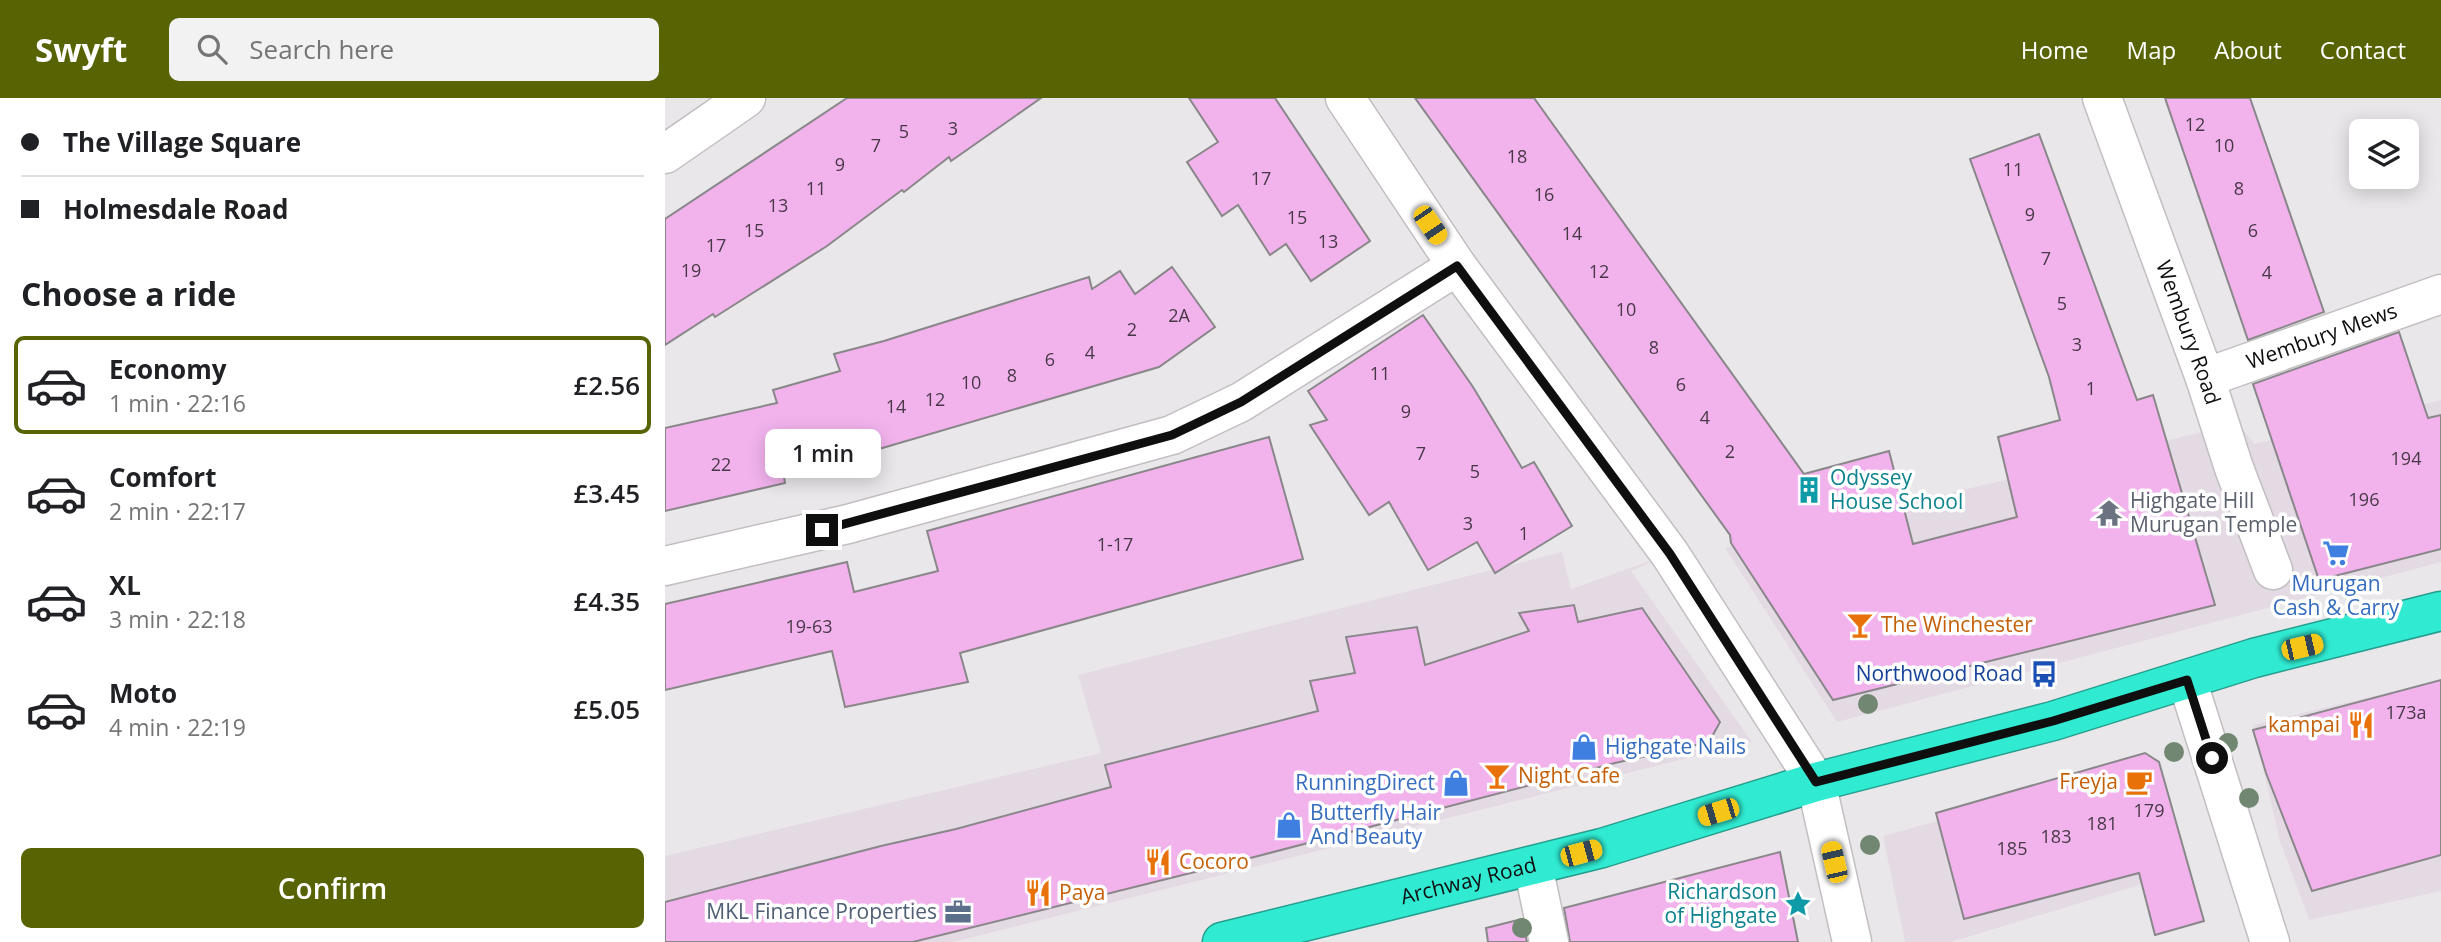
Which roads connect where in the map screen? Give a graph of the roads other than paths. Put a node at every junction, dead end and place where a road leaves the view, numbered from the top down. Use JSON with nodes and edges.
{"nodes":[{"id":1,"x":747,"y":98,"type":"edge"},
{"id":2,"x":2102,"y":98,"type":"edge"},
{"id":3,"x":1347,"y":99,"type":"edge"},
{"id":4,"x":665,"y":154,"type":"edge"},
{"id":5,"x":1457,"y":266,"type":"junction"},
{"id":6,"x":2441,"y":294,"type":"edge"},
{"id":7,"x":2205,"y":378,"type":"junction"},
{"id":8,"x":665,"y":566,"type":"edge"},
{"id":9,"x":2273,"y":570,"type":"dead end"},
{"id":10,"x":2441,"y":611,"type":"edge"},
{"id":11,"x":2187,"y":680,"type":"junction"},
{"id":12,"x":1816,"y":782,"type":"junction"},
{"id":13,"x":1533,"y":866,"type":"junction"},
{"id":14,"x":1222,"y":942,"type":"edge"},
{"id":15,"x":1549,"y":942,"type":"edge"},
{"id":16,"x":1852,"y":942,"type":"edge"},
{"id":17,"x":2270,"y":942,"type":"edge"}],
"edges":[{"from":1,"to":4,"type":"street"},
{"from":2,"to":7,"type":"street","name":"Wembury Road"},
{"from":3,"to":5,"type":"street"},
{"from":5,"to":8,"type":"street"},
{"from":5,"to":12,"type":"street"},
{"from":6,"to":7,"type":"street","name":"Wembury Mews"},
{"from":7,"to":9,"type":"street","name":"Wembury Road"},
{"from":10,"to":11,"type":"highway","name":"Archway Road"},
{"from":11,"to":12,"type":"highway","name":"Archway Road"},
{"from":11,"to":17,"type":"street"},
{"from":12,"to":13,"type":"highway","name":"Archway Road"},
{"from":12,"to":16,"type":"street"},
{"from":13,"to":14,"type":"highway","name":"Archway Road"},
{"from":13,"to":15,"type":"street"}]}
